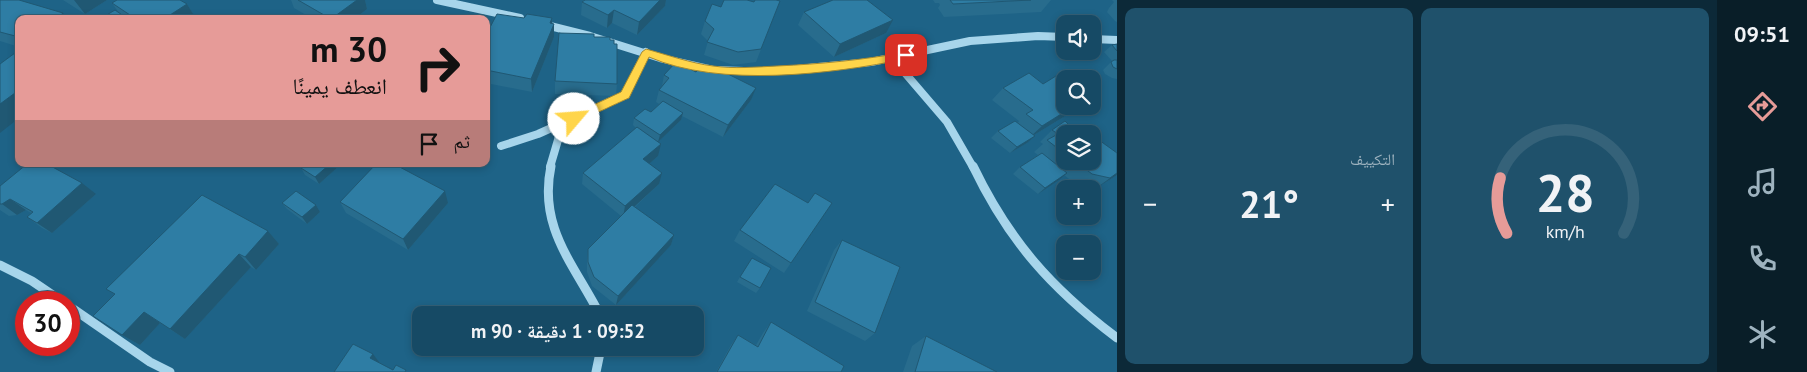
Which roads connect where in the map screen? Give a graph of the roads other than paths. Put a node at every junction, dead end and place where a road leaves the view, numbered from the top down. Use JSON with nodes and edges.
{"nodes":[{"id":1,"x":437,"y":0,"type":"edge"},
{"id":2,"x":528,"y":20,"type":"edge"},
{"id":3,"x":537,"y":23,"type":"edge"},
{"id":4,"x":1056,"y":37,"type":"edge"},
{"id":5,"x":1101,"y":39,"type":"edge"},
{"id":6,"x":1117,"y":40,"type":"edge"},
{"id":7,"x":646,"y":52,"type":"junction"},
{"id":8,"x":893,"y":59,"type":"junction"},
{"id":9,"x":563,"y":123,"type":"junction"},
{"id":10,"x":501,"y":146,"type":"dead end"},
{"id":11,"x":0,"y":265,"type":"edge"},
{"id":12,"x":47,"y":291,"type":"edge"},
{"id":13,"x":595,"y":306,"type":"edge"},
{"id":14,"x":80,"y":314,"type":"edge"},
{"id":15,"x":1117,"y":338,"type":"edge"},
{"id":16,"x":599,"y":356,"type":"edge"},
{"id":17,"x":170,"y":372,"type":"edge"},
{"id":18,"x":596,"y":372,"type":"edge"}],
"edges":[{"from":1,"to":2,"type":"street"},
{"from":3,"to":7,"type":"street"},
{"from":4,"to":8,"type":"street"},
{"from":5,"to":6,"type":"street"},
{"from":7,"to":8,"type":"street"},
{"from":7,"to":9,"type":"street"},
{"from":8,"to":15,"type":"street"},
{"from":9,"to":10,"type":"street"},
{"from":9,"to":13,"type":"street"},
{"from":11,"to":12,"type":"street"},
{"from":14,"to":17,"type":"street"},
{"from":16,"to":18,"type":"street"}]}
